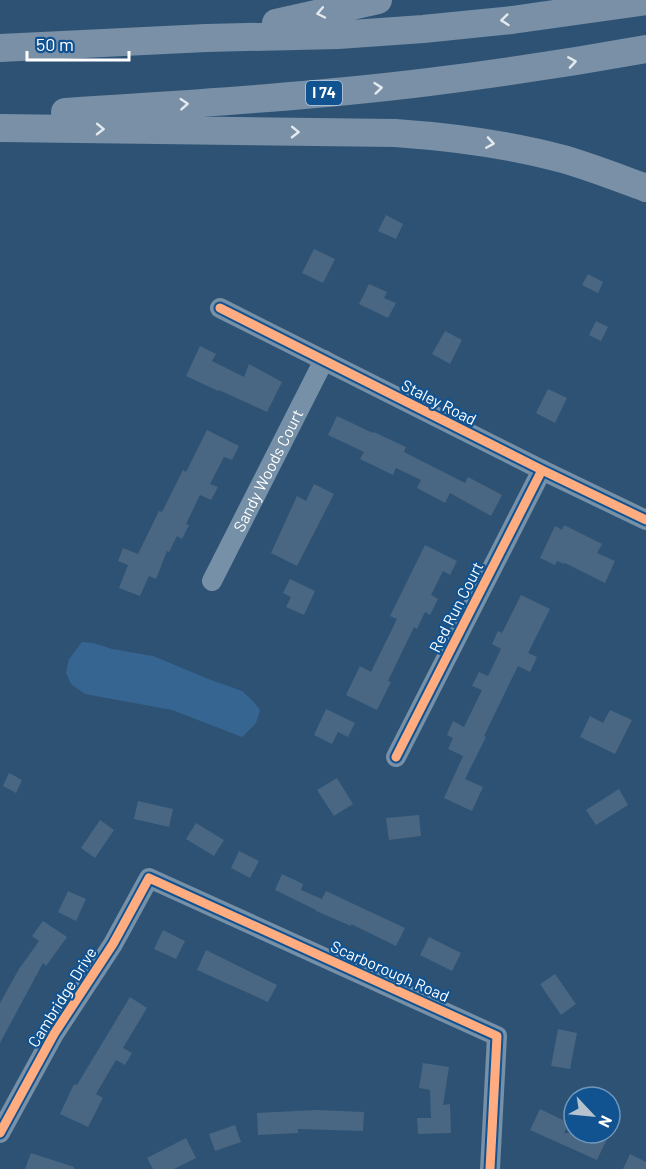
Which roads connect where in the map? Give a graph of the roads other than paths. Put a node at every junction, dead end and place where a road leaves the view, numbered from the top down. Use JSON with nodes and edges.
{"nodes":[{"id":1,"x":378,"y":0,"type":"edge"},
{"id":2,"x":646,"y":1,"type":"edge"},
{"id":3,"x":206,"y":38,"type":"junction"},
{"id":4,"x":0,"y":48,"type":"edge"},
{"id":5,"x":646,"y":49,"type":"edge"},
{"id":6,"x":0,"y":116,"type":"edge"},
{"id":7,"x":0,"y":128,"type":"edge"},
{"id":8,"x":646,"y":188,"type":"edge"},
{"id":9,"x":220,"y":308,"type":"dead end"},
{"id":10,"x":324,"y":360,"type":"junction"},
{"id":11,"x":542,"y":470,"type":"junction"},
{"id":12,"x":646,"y":520,"type":"edge"},
{"id":13,"x":212,"y":581,"type":"dead end"},
{"id":14,"x":396,"y":757,"type":"dead end"},
{"id":15,"x":149,"y":878,"type":"joint"},
{"id":16,"x":0,"y":1133,"type":"edge"},
{"id":17,"x":490,"y":1169,"type":"edge"}],
"edges":[{"from":1,"to":3,"type":"highway","one_way":true},
{"from":2,"to":3,"type":"highway","one_way":true},
{"from":3,"to":4,"type":"highway"},
{"from":6,"to":5,"type":"highway","number":"I 74","one_way":true},
{"from":7,"to":8,"type":"highway","one_way":true},
{"from":9,"to":10,"type":"street","name":"Staley Road"},
{"from":10,"to":11,"type":"street","name":"Staley Road"},
{"from":10,"to":13,"type":"street","name":"Sandy Woods Court"},
{"from":11,"to":12,"type":"street","name":"Staley Road"},
{"from":11,"to":14,"type":"street","name":"Red Run Court"},
{"from":15,"to":16,"type":"street","name":"Cambridge Drive"},
{"from":15,"to":17,"type":"street","name":"Scarborough Road"}]}
